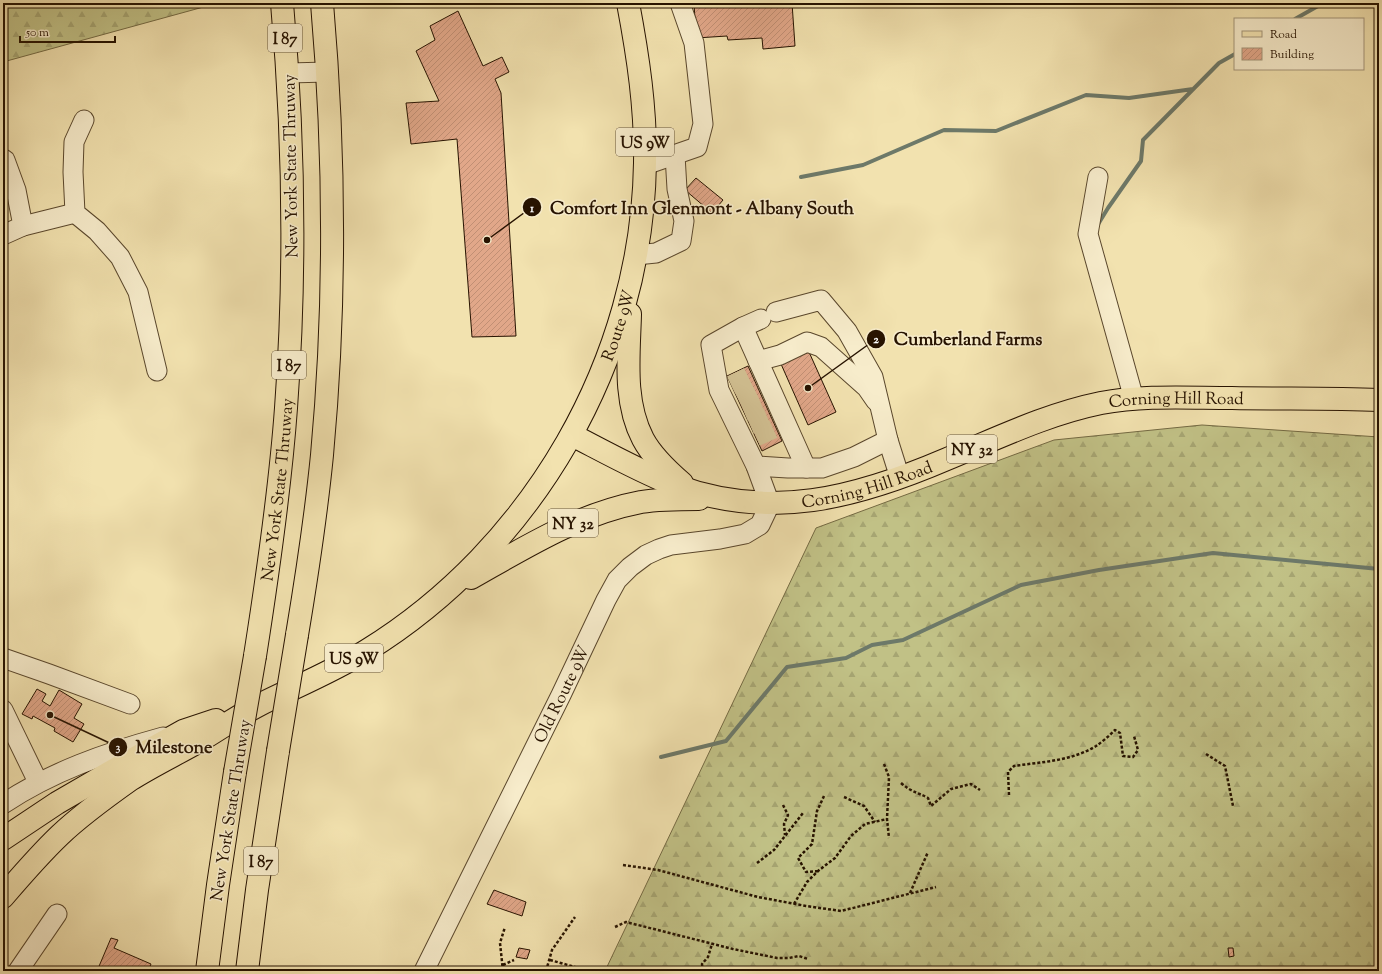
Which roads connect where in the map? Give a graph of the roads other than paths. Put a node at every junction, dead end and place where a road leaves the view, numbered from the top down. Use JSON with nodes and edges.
{"nodes":[{"id":1,"x":282,"y":3,"type":"edge"},
{"id":2,"x":322,"y":3,"type":"edge"},
{"id":3,"x":628,"y":3,"type":"edge"},
{"id":4,"x":680,"y":3,"type":"edge"},
{"id":5,"x":328,"y":72,"type":"junction"},
{"id":6,"x":288,"y":73,"type":"junction"},
{"id":7,"x":84,"y":120,"type":"dead end"},
{"id":8,"x":675,"y":155,"type":"junction"},
{"id":9,"x":3,"y":158,"type":"edge"},
{"id":10,"x":645,"y":165,"type":"junction"},
{"id":11,"x":1098,"y":177,"type":"dead end"},
{"id":12,"x":75,"y":214,"type":"junction"},
{"id":13,"x":23,"y":226,"type":"junction"},
{"id":14,"x":3,"y":235,"type":"edge"},
{"id":15,"x":636,"y":255,"type":"junction"},
{"id":16,"x":631,"y":280,"type":"junction"},
{"id":17,"x":743,"y":327,"type":"junction"},
{"id":18,"x":156,"y":371,"type":"dead end"},
{"id":19,"x":768,"y":396,"type":"junction"},
{"id":20,"x":1134,"y":399,"type":"junction"},
{"id":21,"x":1379,"y":400,"type":"edge"},
{"id":22,"x":880,"y":407,"type":"junction"},
{"id":23,"x":572,"y":435,"type":"junction"},
{"id":24,"x":888,"y":440,"type":"junction"},
{"id":25,"x":756,"y":466,"type":"junction"},
{"id":26,"x":806,"y":468,"type":"junction"},
{"id":27,"x":900,"y":478,"type":"junction"},
{"id":28,"x":690,"y":490,"type":"junction"},
{"id":29,"x":720,"y":498,"type":"junction"},
{"id":30,"x":770,"y":504,"type":"junction"},
{"id":31,"x":442,"y":595,"type":"junction"},
{"id":32,"x":3,"y":658,"type":"edge"},
{"id":33,"x":130,"y":704,"type":"dead end"},
{"id":34,"x":257,"y":706,"type":"junction"},
{"id":35,"x":3,"y":710,"type":"edge"},
{"id":36,"x":184,"y":731,"type":"junction"},
{"id":37,"x":38,"y":782,"type":"junction"},
{"id":38,"x":3,"y":804,"type":"edge"},
{"id":39,"x":60,"y":835,"type":"junction"},
{"id":40,"x":3,"y":839,"type":"edge"},
{"id":41,"x":3,"y":879,"type":"edge"},
{"id":42,"x":3,"y":897,"type":"edge"},
{"id":43,"x":57,"y":914,"type":"dead end"},
{"id":44,"x":18,"y":971,"type":"edge"},
{"id":45,"x":207,"y":971,"type":"edge"},
{"id":46,"x":247,"y":971,"type":"edge"},
{"id":47,"x":424,"y":971,"type":"edge"}],
"edges":[{"from":1,"to":6,"type":"main road","name":"New York State Thruway","number":"I 87"},
{"from":2,"to":5,"type":"main road","number":"I 87"},
{"from":3,"to":10,"type":"main road","name":"Route 9W","number":"US 9W"},
{"from":4,"to":8,"type":"street"},
{"from":5,"to":6,"type":"street"},
{"from":5,"to":46,"type":"main road","number":"I 87","bridge":true},
{"from":6,"to":45,"type":"main road","name":"New York State Thruway","number":"I 87","bridge":true},
{"from":7,"to":12,"type":"street"},
{"from":8,"to":10,"type":"street"},
{"from":8,"to":15,"type":"street"},
{"from":9,"to":13,"type":"street"},
{"from":10,"to":15,"type":"main road","name":"Route 9W","number":"US 9W"},
{"from":11,"to":20,"type":"street"},
{"from":12,"to":13,"type":"street"},
{"from":12,"to":18,"type":"street"},
{"from":13,"to":14,"type":"street"},
{"from":15,"to":16,"type":"main road","name":"Route 9W","number":"US 9W"},
{"from":16,"to":23,"type":"main road","name":"Route 9W","number":"US 9W"},
{"from":16,"to":28,"type":"main road"},
{"from":17,"to":19,"type":"street"},
{"from":17,"to":22,"type":"street"},
{"from":17,"to":25,"type":"street"},
{"from":19,"to":22,"type":"street"},
{"from":19,"to":26,"type":"street"},
{"from":20,"to":21,"type":"main road","name":"Corning Hill Road","number":"NY 32"},
{"from":20,"to":27,"type":"main road","name":"Corning Hill Road","number":"NY 32"},
{"from":22,"to":24,"type":"street"},
{"from":23,"to":28,"type":"main road","name":"Corning Hill Road","number":"NY 32"},
{"from":23,"to":31,"type":"main road","name":"Route 9W","number":"US 9W"},
{"from":24,"to":26,"type":"street"},
{"from":24,"to":27,"type":"street"},
{"from":25,"to":26,"type":"street"},
{"from":25,"to":30,"type":"street"},
{"from":27,"to":30,"type":"main road","name":"Corning Hill Road","number":"NY 32"},
{"from":28,"to":29,"type":"main road","name":"Corning Hill Road","number":"NY 32"},
{"from":29,"to":30,"type":"main road","name":"Corning Hill Road","number":"NY 32"},
{"from":29,"to":31,"type":"main road","number":"NY 32"},
{"from":30,"to":47,"type":"street","name":"Old Route 9W"},
{"from":31,"to":34,"type":"main road","number":"US 9W"},
{"from":32,"to":33,"type":"street"},
{"from":34,"to":36,"type":"main road","number":"US 9W"},
{"from":34,"to":39,"type":"main road","number":"US 9W"},
{"from":35,"to":37,"type":"street"},
{"from":36,"to":37,"type":"street"},
{"from":36,"to":40,"type":"main road","number":"US 9W"},
{"from":37,"to":38,"type":"street"},
{"from":39,"to":41,"type":"main road","number":"US 9W"},
{"from":39,"to":42,"type":"main road","number":"US 9W"},
{"from":43,"to":44,"type":"street"}]}
